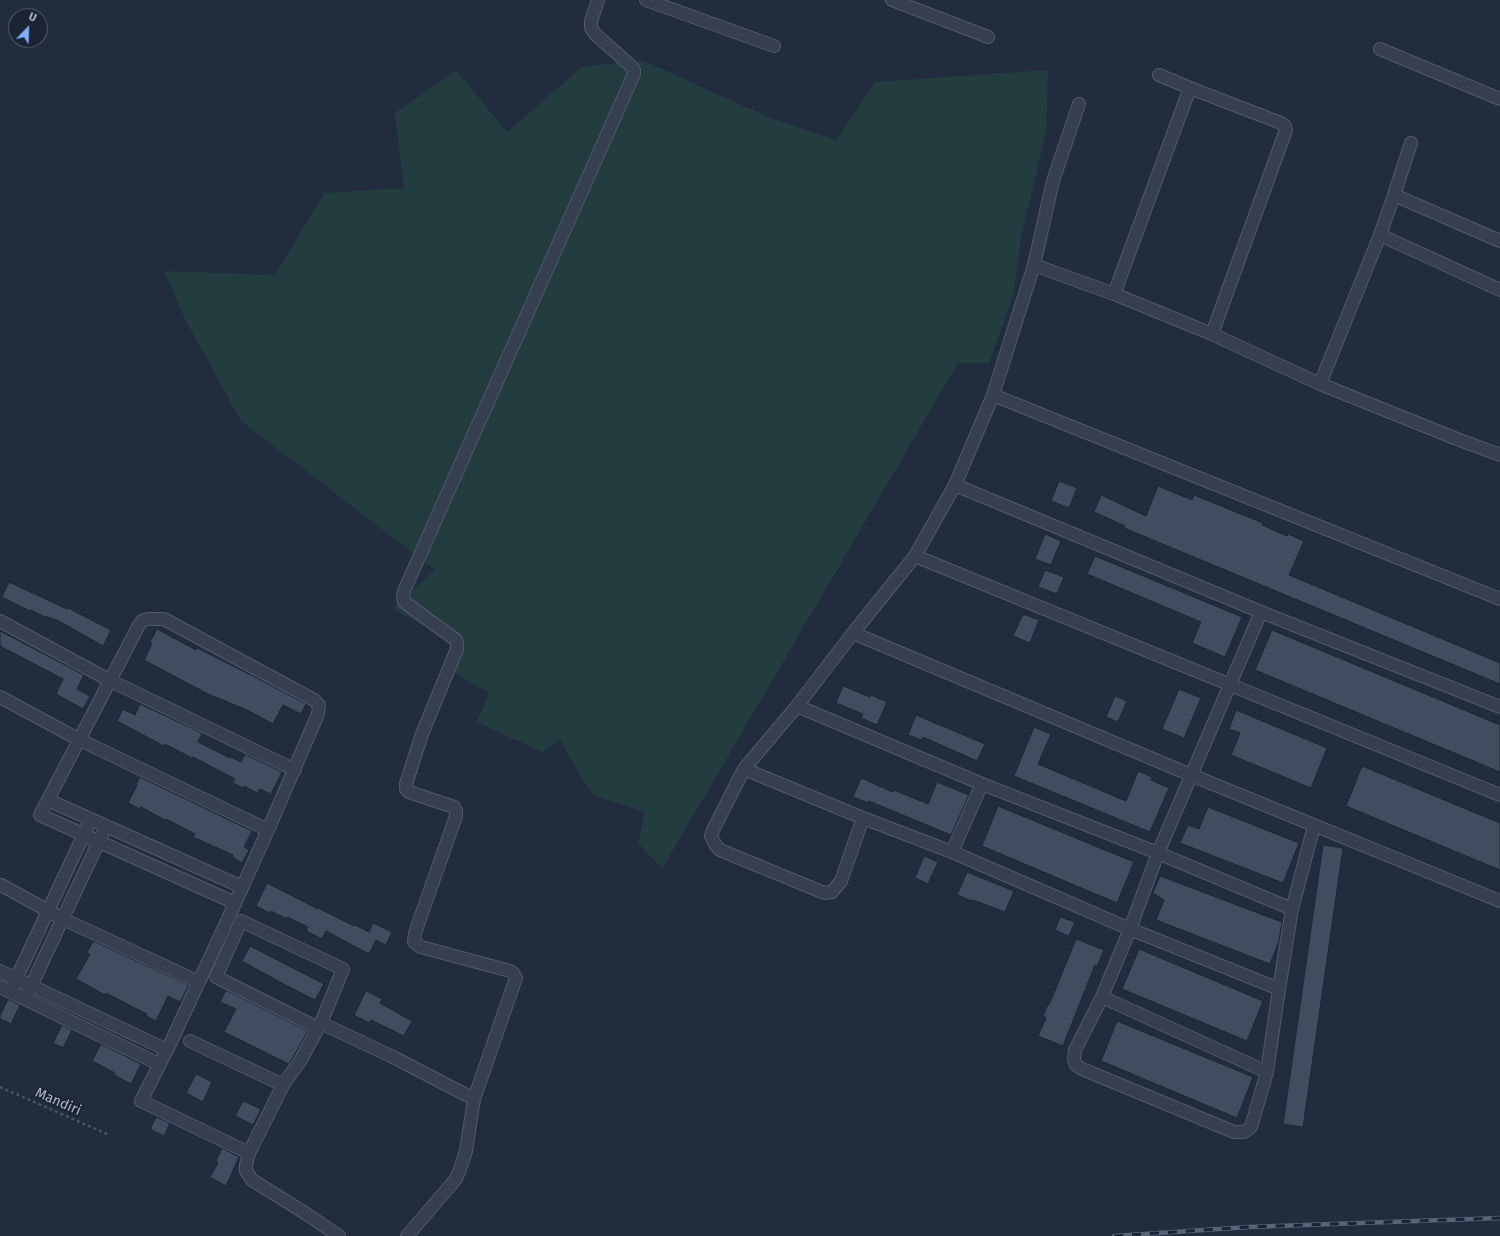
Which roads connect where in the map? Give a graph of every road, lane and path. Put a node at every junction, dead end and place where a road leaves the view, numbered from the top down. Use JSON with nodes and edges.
{"nodes":[{"id":1,"x":598,"y":0,"type":"edge"},
{"id":2,"x":646,"y":0,"type":"edge"},
{"id":3,"x":892,"y":0,"type":"edge"},
{"id":4,"x":988,"y":37,"type":"dead end"},
{"id":5,"x":774,"y":46,"type":"dead end"},
{"id":6,"x":1380,"y":49,"type":"dead end"},
{"id":7,"x":1159,"y":75,"type":"dead end"},
{"id":8,"x":1190,"y":88,"type":"junction"},
{"id":9,"x":1500,"y":99,"type":"edge"},
{"id":10,"x":1079,"y":104,"type":"dead end"},
{"id":11,"x":1411,"y":143,"type":"dead end"},
{"id":12,"x":1394,"y":195,"type":"junction"},
{"id":13,"x":1380,"y":235,"type":"junction"},
{"id":14,"x":1500,"y":241,"type":"edge"},
{"id":15,"x":1034,"y":265,"type":"junction"},
{"id":16,"x":1500,"y":290,"type":"edge"},
{"id":17,"x":1114,"y":294,"type":"junction"},
{"id":18,"x":1212,"y":334,"type":"junction"},
{"id":19,"x":1320,"y":384,"type":"junction"},
{"id":20,"x":993,"y":395,"type":"junction"},
{"id":21,"x":1500,"y":455,"type":"edge"},
{"id":22,"x":955,"y":484,"type":"junction"},
{"id":23,"x":915,"y":556,"type":"junction"},
{"id":24,"x":1500,"y":599,"type":"edge"},
{"id":25,"x":1261,"y":612,"type":"junction"},
{"id":26,"x":0,"y":621,"type":"edge"},
{"id":27,"x":853,"y":633,"type":"junction"},
{"id":28,"x":111,"y":681,"type":"junction"},
{"id":29,"x":1229,"y":685,"type":"junction"},
{"id":30,"x":0,"y":697,"type":"edge"},
{"id":31,"x":797,"y":706,"type":"junction"},
{"id":32,"x":1500,"y":707,"type":"edge"},
{"id":33,"x":80,"y":740,"type":"junction"},
{"id":34,"x":744,"y":769,"type":"junction"},
{"id":35,"x":295,"y":770,"type":"junction"},
{"id":36,"x":1191,"y":775,"type":"junction"},
{"id":37,"x":982,"y":784,"type":"junction"},
{"id":38,"x":1500,"y":795,"type":"edge"},
{"id":39,"x":48,"y":800,"type":"junction"},
{"id":40,"x":863,"y":818,"type":"junction"},
{"id":41,"x":91,"y":819,"type":"junction"},
{"id":42,"x":106,"y":826,"type":"junction"},
{"id":43,"x":1314,"y":826,"type":"junction"},
{"id":44,"x":268,"y":830,"type":"junction"},
{"id":45,"x":83,"y":835,"type":"junction"},
{"id":46,"x":99,"y":842,"type":"junction"},
{"id":47,"x":952,"y":852,"type":"junction"},
{"id":48,"x":1158,"y":853,"type":"junction"},
{"id":49,"x":1,"y":885,"type":"dead end"},
{"id":50,"x":242,"y":887,"type":"junction"},
{"id":51,"x":1500,"y":901,"type":"edge"},
{"id":52,"x":235,"y":903,"type":"junction"},
{"id":53,"x":1292,"y":909,"type":"junction"},
{"id":54,"x":48,"y":910,"type":"junction"},
{"id":55,"x":63,"y":919,"type":"junction"},
{"id":56,"x":1130,"y":928,"type":"junction"},
{"id":57,"x":0,"y":971,"type":"edge"},
{"id":58,"x":16,"y":979,"type":"junction"},
{"id":59,"x":199,"y":982,"type":"junction"},
{"id":60,"x":31,"y":985,"type":"junction"},
{"id":61,"x":5,"y":989,"type":"edge"},
{"id":62,"x":1279,"y":989,"type":"junction"},
{"id":63,"x":1102,"y":997,"type":"junction"},
{"id":64,"x":25,"y":999,"type":"junction"},
{"id":65,"x":319,"y":1026,"type":"junction"},
{"id":66,"x":190,"y":1041,"type":"dead end"},
{"id":67,"x":167,"y":1050,"type":"junction"},
{"id":68,"x":159,"y":1064,"type":"junction"},
{"id":69,"x":1267,"y":1072,"type":"junction"},
{"id":70,"x":283,"y":1085,"type":"junction"},
{"id":71,"x":0,"y":1087,"type":"edge"},
{"id":72,"x":474,"y":1099,"type":"junction"},
{"id":73,"x":108,"y":1134,"type":"dead end"},
{"id":74,"x":249,"y":1153,"type":"junction"},
{"id":75,"x":339,"y":1236,"type":"edge"},
{"id":76,"x":407,"y":1236,"type":"edge"}],
"edges":[{"from":1,"to":72,"type":"street"},
{"from":2,"to":5,"type":"street"},
{"from":3,"to":4,"type":"street"},
{"from":6,"to":9,"type":"street"},
{"from":7,"to":8,"type":"street"},
{"from":8,"to":17,"type":"street"},
{"from":8,"to":18,"type":"street"},
{"from":10,"to":15,"type":"street"},
{"from":11,"to":12,"type":"street"},
{"from":12,"to":13,"type":"street"},
{"from":12,"to":14,"type":"street"},
{"from":13,"to":16,"type":"street"},
{"from":13,"to":19,"type":"street"},
{"from":15,"to":17,"type":"street"},
{"from":15,"to":20,"type":"street"},
{"from":17,"to":18,"type":"street"},
{"from":18,"to":19,"type":"street"},
{"from":19,"to":21,"type":"street"},
{"from":20,"to":22,"type":"street"},
{"from":20,"to":24,"type":"street"},
{"from":22,"to":23,"type":"street"},
{"from":22,"to":25,"type":"street"},
{"from":23,"to":27,"type":"street"},
{"from":23,"to":29,"type":"street"},
{"from":25,"to":29,"type":"street"},
{"from":25,"to":32,"type":"street"},
{"from":26,"to":28,"type":"street"},
{"from":27,"to":31,"type":"street"},
{"from":27,"to":36,"type":"street"},
{"from":28,"to":33,"type":"street"},
{"from":28,"to":35,"type":"street"},
{"from":28,"to":35,"type":"street"},
{"from":29,"to":36,"type":"street"},
{"from":29,"to":38,"type":"street"},
{"from":30,"to":33,"type":"street"},
{"from":31,"to":34,"type":"street"},
{"from":31,"to":37,"type":"street"},
{"from":33,"to":39,"type":"street"},
{"from":33,"to":44,"type":"street"},
{"from":34,"to":40,"type":"street"},
{"from":34,"to":40,"type":"street"},
{"from":35,"to":44,"type":"street"},
{"from":36,"to":43,"type":"street"},
{"from":36,"to":48,"type":"street"},
{"from":37,"to":47,"type":"street"},
{"from":37,"to":48,"type":"street"},
{"from":39,"to":41,"type":"street"},
{"from":39,"to":45,"type":"street"},
{"from":40,"to":47,"type":"street"},
{"from":41,"to":42,"type":"street"},
{"from":41,"to":45,"type":"street"},
{"from":42,"to":46,"type":"street"},
{"from":42,"to":50,"type":"street"},
{"from":43,"to":51,"type":"street"},
{"from":43,"to":53,"type":"street"},
{"from":44,"to":50,"type":"street"},
{"from":45,"to":46,"type":"street"},
{"from":45,"to":54,"type":"street"},
{"from":46,"to":52,"type":"street"},
{"from":46,"to":55,"type":"street"},
{"from":47,"to":56,"type":"street"},
{"from":48,"to":53,"type":"street"},
{"from":48,"to":56,"type":"street"},
{"from":49,"to":54,"type":"street"},
{"from":50,"to":52,"type":"street"},
{"from":52,"to":59,"type":"street"},
{"from":53,"to":62,"type":"street"},
{"from":54,"to":55,"type":"street"},
{"from":54,"to":58,"type":"street"},
{"from":55,"to":59,"type":"street"},
{"from":55,"to":60,"type":"street"},
{"from":56,"to":62,"type":"street"},
{"from":56,"to":63,"type":"street"},
{"from":57,"to":58,"type":"street"},
{"from":58,"to":60,"type":"street"},
{"from":58,"to":61,"type":"street"},
{"from":59,"to":67,"type":"street"},
{"from":60,"to":64,"type":"street"},
{"from":60,"to":67,"type":"street"},
{"from":61,"to":64,"type":"street"},
{"from":62,"to":69,"type":"street"},
{"from":63,"to":69,"type":"street"},
{"from":63,"to":69,"type":"street"},
{"from":64,"to":68,"type":"street"},
{"from":65,"to":65,"type":"street"},
{"from":65,"to":70,"type":"street"},
{"from":65,"to":72,"type":"street"},
{"from":66,"to":70,"type":"street"},
{"from":67,"to":68,"type":"street"},
{"from":68,"to":74,"type":"street"},
{"from":70,"to":74,"type":"street"},
{"from":71,"to":73,"type":"path","name":"Mandiri"},
{"from":72,"to":76,"type":"street"},
{"from":74,"to":75,"type":"street"}]}
